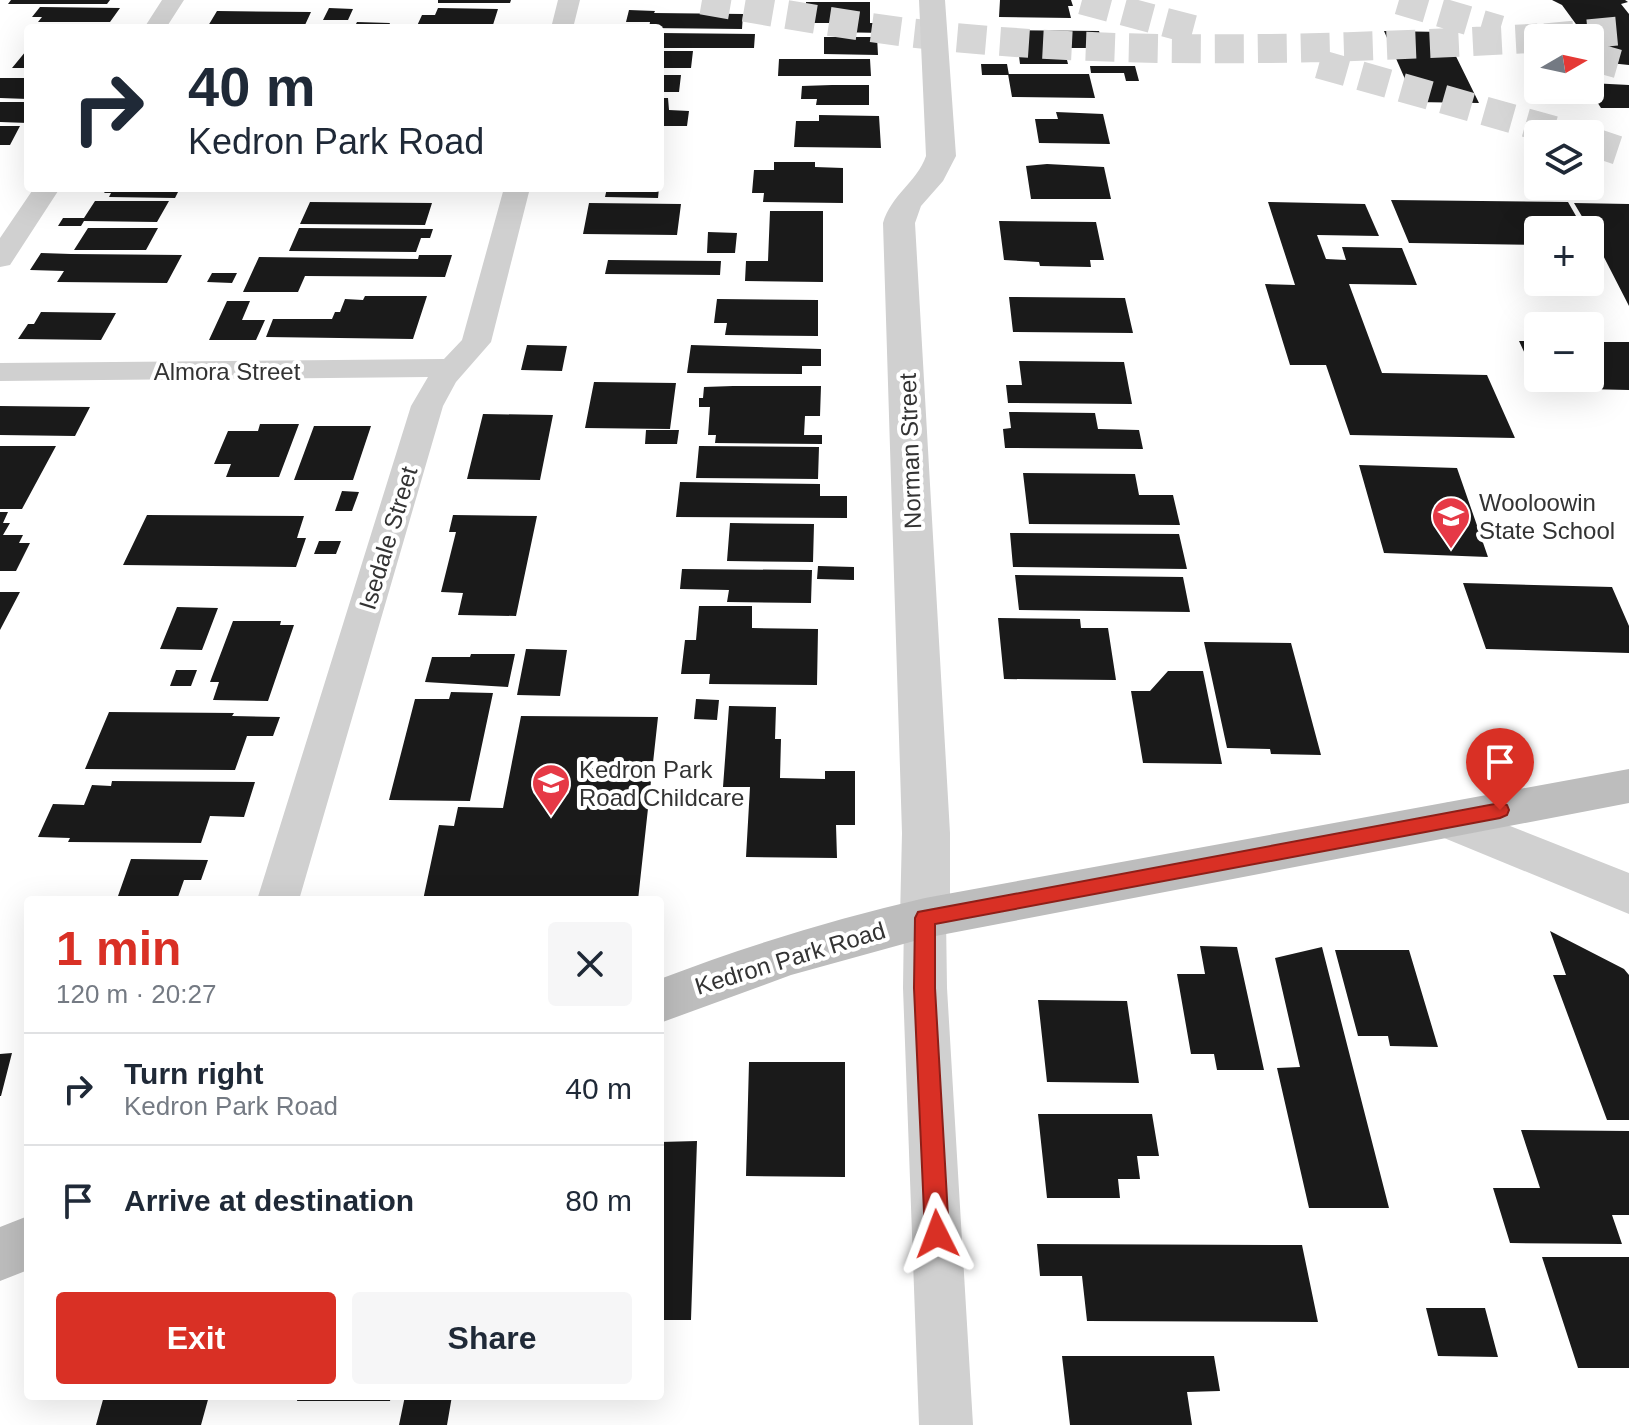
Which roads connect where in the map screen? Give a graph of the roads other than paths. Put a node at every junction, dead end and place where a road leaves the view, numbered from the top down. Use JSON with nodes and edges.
{"nodes":[{"id":1,"x":173,"y":0,"type":"edge"},
{"id":2,"x":569,"y":0,"type":"edge"},
{"id":3,"x":932,"y":0,"type":"edge"},
{"id":4,"x":158,"y":24,"type":"edge"},
{"id":5,"x":563,"y":24,"type":"edge"},
{"id":6,"x":44,"y":192,"type":"edge"},
{"id":7,"x":516,"y":192,"type":"edge"},
{"id":8,"x":0,"y":259,"type":"edge"},
{"id":9,"x":454,"y":368,"type":"junction"},
{"id":10,"x":0,"y":372,"type":"edge"},
{"id":11,"x":1629,"y":786,"type":"edge"},
{"id":12,"x":1449,"y":820,"type":"junction"},
{"id":13,"x":1629,"y":895,"type":"edge"},
{"id":14,"x":279,"y":896,"type":"edge"},
{"id":15,"x":925,"y":918,"type":"junction"},
{"id":16,"x":664,"y":999,"type":"edge"},
{"id":17,"x":24,"y":1245,"type":"edge"},
{"id":18,"x":0,"y":1254,"type":"edge"},
{"id":19,"x":946,"y":1425,"type":"edge"}],
"edges":[{"from":1,"to":4,"type":"street"},
{"from":2,"to":5,"type":"street"},
{"from":3,"to":15,"type":"street","name":"Norman Street"},
{"from":6,"to":8,"type":"street"},
{"from":7,"to":9,"type":"street","name":"Isedale Street"},
{"from":9,"to":10,"type":"street","name":"Almora Street"},
{"from":9,"to":14,"type":"street","name":"Isedale Street"},
{"from":11,"to":12,"type":"main road","name":"Kedron Park Road"},
{"from":12,"to":13,"type":"street"},
{"from":12,"to":15,"type":"main road","name":"Kedron Park Road"},
{"from":15,"to":16,"type":"main road","name":"Kedron Park Road"},
{"from":15,"to":19,"type":"street"},
{"from":17,"to":18,"type":"main road"}]}
